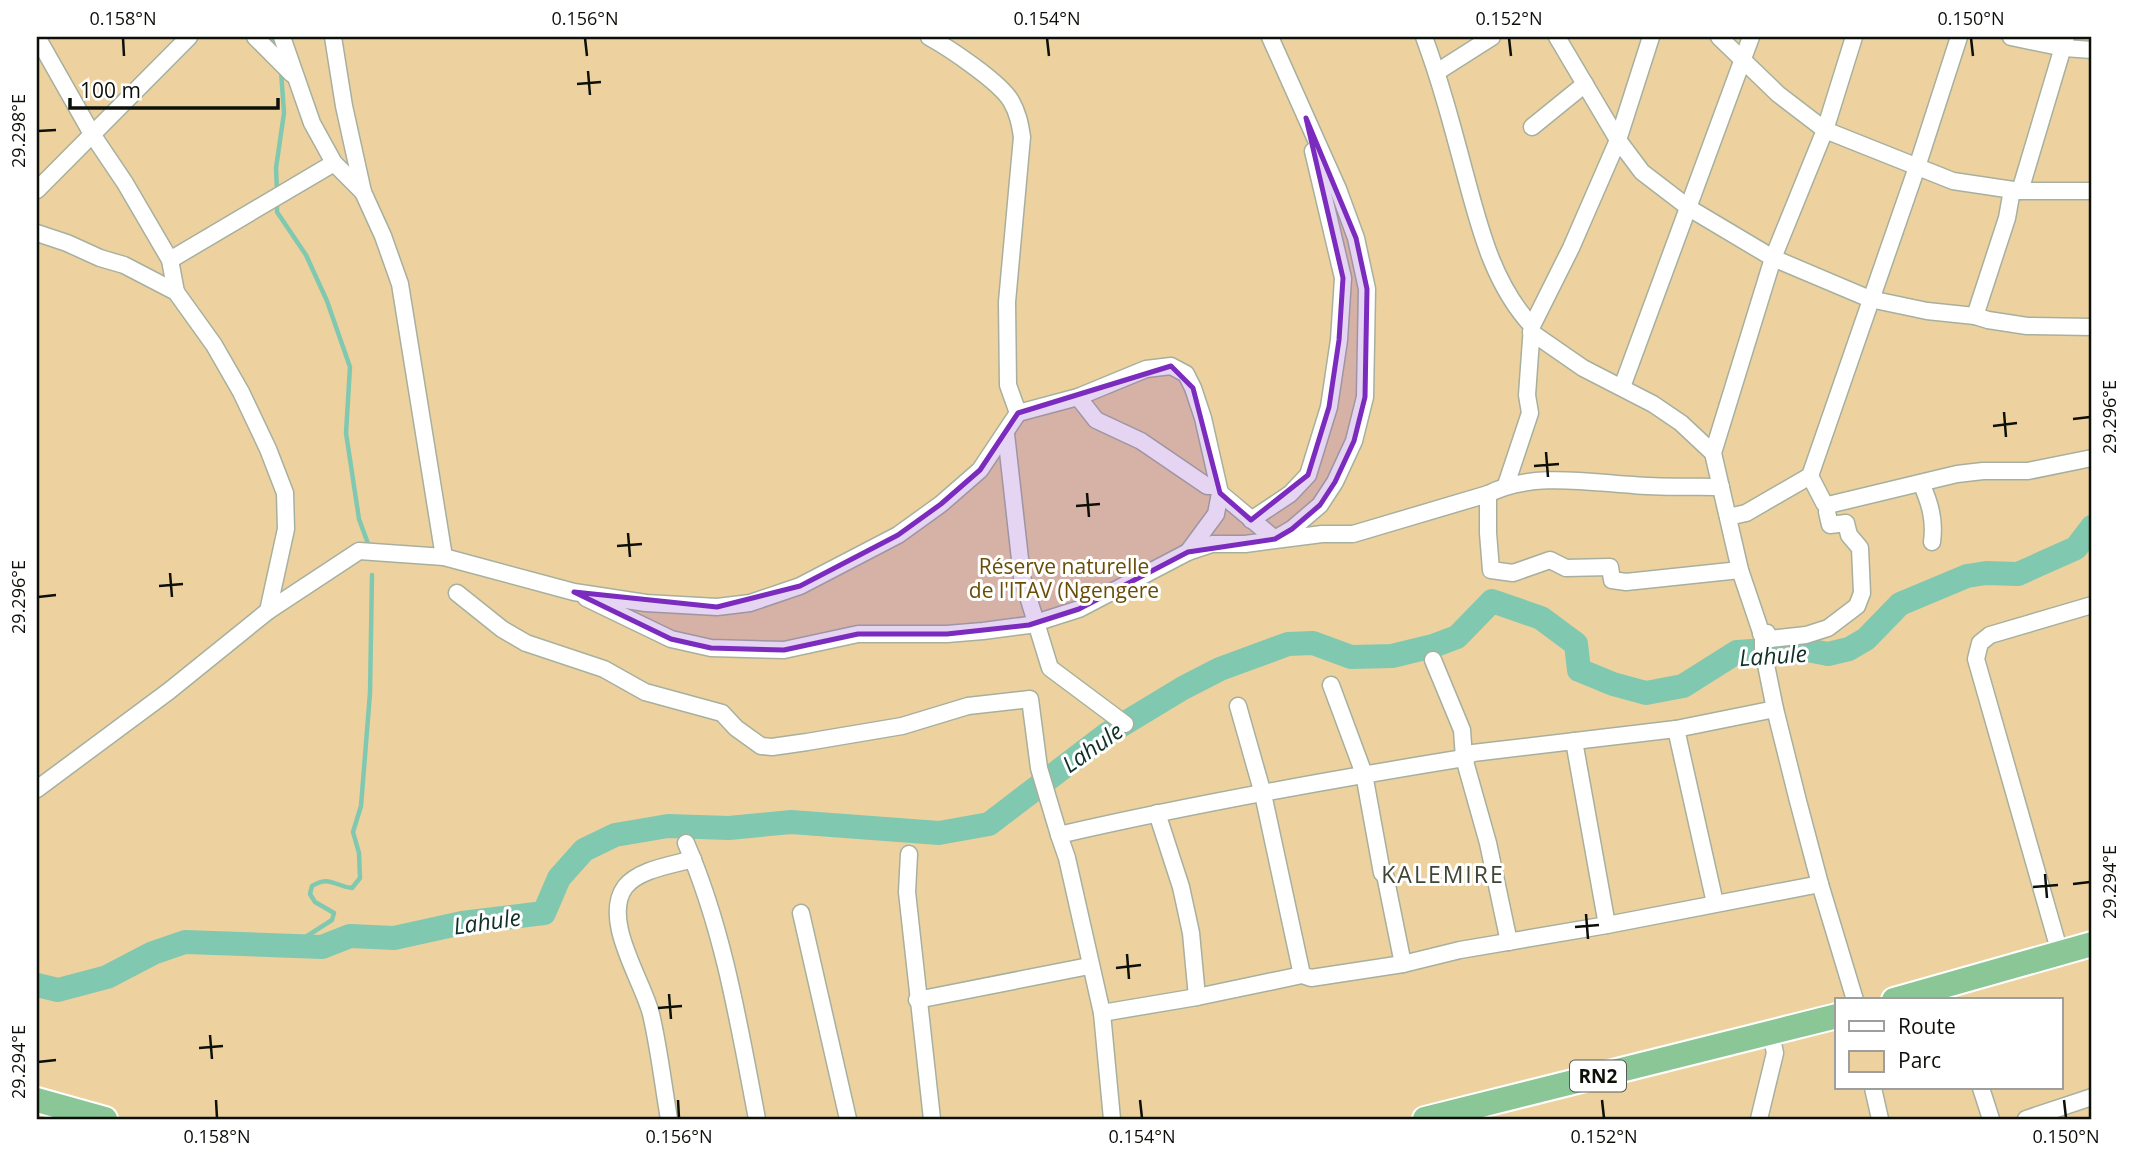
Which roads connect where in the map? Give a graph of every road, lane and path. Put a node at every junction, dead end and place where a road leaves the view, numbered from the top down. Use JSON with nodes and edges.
{"nodes":[{"id":1,"x":37,"y":37,"type":"edge"},
{"id":2,"x":189,"y":37,"type":"edge"},
{"id":3,"x":255,"y":37,"type":"edge"},
{"id":4,"x":282,"y":37,"type":"edge"},
{"id":5,"x":333,"y":37,"type":"edge"},
{"id":6,"x":929,"y":37,"type":"edge"},
{"id":7,"x":1270,"y":37,"type":"edge"},
{"id":8,"x":1424,"y":37,"type":"edge"},
{"id":9,"x":1492,"y":37,"type":"edge"},
{"id":10,"x":1557,"y":37,"type":"edge"},
{"id":11,"x":1651,"y":37,"type":"edge"},
{"id":12,"x":1719,"y":37,"type":"edge"},
{"id":13,"x":1751,"y":37,"type":"edge"},
{"id":14,"x":1854,"y":37,"type":"edge"},
{"id":15,"x":1959,"y":37,"type":"edge"},
{"id":16,"x":2011,"y":37,"type":"edge"},
{"id":17,"x":2065,"y":42,"type":"edge"},
{"id":18,"x":2092,"y":50,"type":"edge"},
{"id":19,"x":1743,"y":59,"type":"junction"},
{"id":20,"x":1437,"y":72,"type":"junction"},
{"id":21,"x":296,"y":78,"type":"junction"},
{"id":22,"x":1585,"y":84,"type":"junction"},
{"id":23,"x":1306,"y":118,"type":"junction"},
{"id":24,"x":1532,"y":127,"type":"dead end"},
{"id":25,"x":1825,"y":130,"type":"junction"},
{"id":26,"x":92,"y":134,"type":"junction"},
{"id":27,"x":1618,"y":140,"type":"junction"},
{"id":28,"x":334,"y":163,"type":"junction"},
{"id":29,"x":1917,"y":167,"type":"junction"},
{"id":30,"x":37,"y":190,"type":"edge"},
{"id":31,"x":2016,"y":190,"type":"junction"},
{"id":32,"x":2092,"y":191,"type":"edge"},
{"id":33,"x":363,"y":192,"type":"junction"},
{"id":34,"x":1689,"y":208,"type":"junction"},
{"id":35,"x":37,"y":233,"type":"edge"},
{"id":36,"x":1773,"y":258,"type":"junction"},
{"id":37,"x":170,"y":260,"type":"junction"},
{"id":38,"x":176,"y":292,"type":"junction"},
{"id":39,"x":1870,"y":299,"type":"junction"},
{"id":40,"x":1975,"y":316,"type":"junction"},
{"id":41,"x":2092,"y":327,"type":"edge"},
{"id":42,"x":1531,"y":329,"type":"junction"},
{"id":43,"x":1622,"y":387,"type":"junction"},
{"id":44,"x":1078,"y":397,"type":"junction"},
{"id":45,"x":1018,"y":412,"type":"junction"},
{"id":46,"x":1006,"y":434,"type":"junction"},
{"id":47,"x":1713,"y":453,"type":"junction"},
{"id":48,"x":2092,"y":458,"type":"edge"},
{"id":49,"x":1810,"y":476,"type":"junction"},
{"id":50,"x":1921,"y":483,"type":"junction"},
{"id":51,"x":1506,"y":485,"type":"junction"},
{"id":52,"x":1721,"y":487,"type":"junction"},
{"id":53,"x":1219,"y":489,"type":"junction"},
{"id":54,"x":1488,"y":495,"type":"junction"},
{"id":55,"x":1828,"y":505,"type":"junction"},
{"id":56,"x":1728,"y":517,"type":"junction"},
{"id":57,"x":1251,"y":520,"type":"junction"},
{"id":58,"x":1275,"y":539,"type":"junction"},
{"id":59,"x":1932,"y":542,"type":"dead end"},
{"id":60,"x":1188,"y":552,"type":"junction"},
{"id":61,"x":444,"y":557,"type":"junction"},
{"id":62,"x":1740,"y":570,"type":"junction"},
{"id":63,"x":574,"y":592,"type":"junction"},
{"id":64,"x":457,"y":593,"type":"dead end"},
{"id":65,"x":2092,"y":604,"type":"edge"},
{"id":66,"x":268,"y":611,"type":"junction"},
{"id":67,"x":1037,"y":622,"type":"junction"},
{"id":68,"x":1762,"y":636,"type":"junction"},
{"id":69,"x":1433,"y":660,"type":"dead end"},
{"id":70,"x":1331,"y":685,"type":"dead end"},
{"id":71,"x":1238,"y":706,"type":"dead end"},
{"id":72,"x":1775,"y":709,"type":"junction"},
{"id":73,"x":1125,"y":724,"type":"dead end"},
{"id":74,"x":1676,"y":729,"type":"junction"},
{"id":75,"x":1574,"y":741,"type":"junction"},
{"id":76,"x":1464,"y":758,"type":"junction"},
{"id":77,"x":1364,"y":775,"type":"junction"},
{"id":78,"x":37,"y":789,"type":"edge"},
{"id":79,"x":1263,"y":793,"type":"junction"},
{"id":80,"x":1157,"y":813,"type":"junction"},
{"id":81,"x":1059,"y":835,"type":"junction"},
{"id":82,"x":686,"y":843,"type":"dead end"},
{"id":83,"x":909,"y":854,"type":"dead end"},
{"id":84,"x":693,"y":859,"type":"junction"},
{"id":85,"x":1820,"y":884,"type":"junction"},
{"id":86,"x":1714,"y":903,"type":"junction"},
{"id":87,"x":801,"y":913,"type":"dead end"},
{"id":88,"x":1607,"y":925,"type":"junction"},
{"id":89,"x":1509,"y":942,"type":"junction"},
{"id":90,"x":2092,"y":944,"type":"edge"},
{"id":91,"x":2060,"y":953,"type":"junction"},
{"id":92,"x":1403,"y":964,"type":"junction"},
{"id":93,"x":1090,"y":966,"type":"junction"},
{"id":94,"x":1302,"y":975,"type":"junction"},
{"id":95,"x":1952,"y":993,"type":"edge"},
{"id":96,"x":1197,"y":998,"type":"junction"},
{"id":97,"x":1853,"y":998,"type":"edge"},
{"id":98,"x":1911,"y":998,"type":"edge"},
{"id":99,"x":917,"y":1000,"type":"junction"},
{"id":100,"x":1102,"y":1013,"type":"junction"},
{"id":101,"x":1835,"y":1017,"type":"edge"},
{"id":102,"x":1771,"y":1034,"type":"junction"},
{"id":103,"x":1873,"y":1090,"type":"edge"},
{"id":104,"x":1982,"y":1090,"type":"edge"},
{"id":105,"x":2092,"y":1097,"type":"edge"},
{"id":106,"x":37,"y":1100,"type":"edge"},
{"id":107,"x":105,"y":1119,"type":"edge"},
{"id":108,"x":668,"y":1119,"type":"edge"},
{"id":109,"x":757,"y":1119,"type":"edge"},
{"id":110,"x":848,"y":1119,"type":"edge"},
{"id":111,"x":932,"y":1119,"type":"edge"},
{"id":112,"x":1112,"y":1119,"type":"edge"},
{"id":113,"x":1425,"y":1119,"type":"edge"},
{"id":114,"x":1759,"y":1119,"type":"edge"},
{"id":115,"x":1880,"y":1119,"type":"edge"},
{"id":116,"x":1991,"y":1119,"type":"edge"},
{"id":117,"x":2026,"y":1119,"type":"edge"}],
"edges":[{"from":1,"to":26,"type":"street"},
{"from":2,"to":26,"type":"street"},
{"from":3,"to":21,"type":"street"},
{"from":4,"to":21,"type":"street"},
{"from":5,"to":33,"type":"street"},
{"from":6,"to":45,"type":"street"},
{"from":7,"to":23,"type":"street"},
{"from":8,"to":20,"type":"street"},
{"from":9,"to":20,"type":"street"},
{"from":10,"to":22,"type":"street"},
{"from":11,"to":27,"type":"street"},
{"from":12,"to":19,"type":"street"},
{"from":13,"to":19,"type":"street"},
{"from":14,"to":25,"type":"street"},
{"from":15,"to":29,"type":"street"},
{"from":16,"to":17,"type":"street"},
{"from":17,"to":18,"type":"street"},
{"from":17,"to":31,"type":"street"},
{"from":19,"to":25,"type":"street"},
{"from":19,"to":34,"type":"street"},
{"from":20,"to":42,"type":"street"},
{"from":21,"to":28,"type":"street"},
{"from":22,"to":24,"type":"street"},
{"from":22,"to":27,"type":"street"},
{"from":23,"to":57,"type":"street"},
{"from":23,"to":58,"type":"street"},
{"from":25,"to":29,"type":"street"},
{"from":25,"to":36,"type":"street"},
{"from":26,"to":30,"type":"street"},
{"from":26,"to":37,"type":"street"},
{"from":27,"to":34,"type":"street"},
{"from":27,"to":42,"type":"street"},
{"from":28,"to":33,"type":"street"},
{"from":28,"to":37,"type":"street"},
{"from":29,"to":31,"type":"street"},
{"from":29,"to":39,"type":"street"},
{"from":31,"to":32,"type":"street"},
{"from":31,"to":40,"type":"street"},
{"from":33,"to":61,"type":"street"},
{"from":34,"to":36,"type":"street"},
{"from":34,"to":43,"type":"street"},
{"from":35,"to":38,"type":"street"},
{"from":36,"to":39,"type":"street"},
{"from":36,"to":47,"type":"street"},
{"from":37,"to":38,"type":"street"},
{"from":38,"to":66,"type":"street"},
{"from":39,"to":40,"type":"street"},
{"from":39,"to":49,"type":"street"},
{"from":40,"to":41,"type":"street"},
{"from":42,"to":43,"type":"street"},
{"from":42,"to":51,"type":"street"},
{"from":43,"to":47,"type":"street"},
{"from":44,"to":45,"type":"street"},
{"from":44,"to":53,"type":"street"},
{"from":44,"to":53,"type":"street"},
{"from":45,"to":46,"type":"street"},
{"from":46,"to":63,"type":"street"},
{"from":46,"to":67,"type":"street"},
{"from":47,"to":52,"type":"street"},
{"from":48,"to":50,"type":"street"},
{"from":49,"to":55,"type":"street"},
{"from":49,"to":56,"type":"street"},
{"from":50,"to":55,"type":"street"},
{"from":50,"to":59,"type":"street"},
{"from":51,"to":52,"type":"street"},
{"from":51,"to":54,"type":"street"},
{"from":52,"to":56,"type":"street"},
{"from":53,"to":57,"type":"street"},
{"from":53,"to":60,"type":"street"},
{"from":54,"to":58,"type":"street"},
{"from":54,"to":62,"type":"street"},
{"from":55,"to":68,"type":"street"},
{"from":56,"to":62,"type":"street"},
{"from":57,"to":58,"type":"street"},
{"from":58,"to":60,"type":"street"},
{"from":60,"to":67,"type":"street"},
{"from":61,"to":63,"type":"street"},
{"from":61,"to":66,"type":"street"},
{"from":62,"to":68,"type":"street"},
{"from":63,"to":67,"type":"street"},
{"from":64,"to":81,"type":"street"},
{"from":65,"to":91,"type":"street"},
{"from":66,"to":78,"type":"street"},
{"from":67,"to":73,"type":"street"},
{"from":68,"to":72,"type":"street"},
{"from":69,"to":76,"type":"street"},
{"from":70,"to":77,"type":"street"},
{"from":71,"to":79,"type":"street"},
{"from":72,"to":74,"type":"street"},
{"from":72,"to":85,"type":"street"},
{"from":74,"to":75,"type":"street"},
{"from":74,"to":86,"type":"street"},
{"from":75,"to":76,"type":"street"},
{"from":75,"to":88,"type":"street"},
{"from":76,"to":77,"type":"street"},
{"from":76,"to":89,"type":"street"},
{"from":77,"to":79,"type":"street"},
{"from":77,"to":92,"type":"street"},
{"from":79,"to":80,"type":"street"},
{"from":79,"to":94,"type":"street"},
{"from":80,"to":81,"type":"street"},
{"from":80,"to":96,"type":"street"},
{"from":81,"to":93,"type":"street"},
{"from":82,"to":84,"type":"street"},
{"from":83,"to":99,"type":"street"},
{"from":84,"to":108,"type":"street"},
{"from":84,"to":109,"type":"street"},
{"from":85,"to":86,"type":"street"},
{"from":85,"to":97,"type":"street"},
{"from":86,"to":88,"type":"street"},
{"from":87,"to":110,"type":"street"},
{"from":88,"to":89,"type":"street"},
{"from":89,"to":92,"type":"street"},
{"from":90,"to":91,"type":"highway"},
{"from":91,"to":95,"type":"highway"},
{"from":92,"to":94,"type":"street"},
{"from":93,"to":99,"type":"street"},
{"from":93,"to":100,"type":"street"},
{"from":94,"to":96,"type":"street"},
{"from":95,"to":98,"type":"highway"},
{"from":96,"to":100,"type":"street"},
{"from":99,"to":111,"type":"street"},
{"from":100,"to":112,"type":"street"},
{"from":101,"to":102,"type":"highway","number":"RN2"},
{"from":102,"to":113,"type":"highway","number":"RN2"},
{"from":102,"to":114,"type":"street"},
{"from":103,"to":115,"type":"street"},
{"from":104,"to":116,"type":"street"},
{"from":105,"to":117,"type":"street"},
{"from":106,"to":107,"type":"highway"}]}
